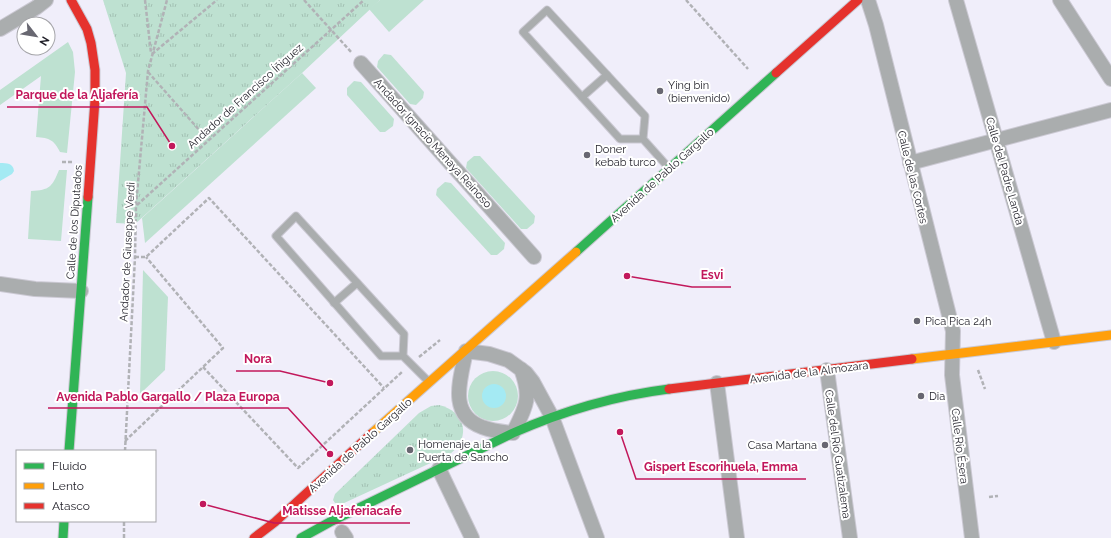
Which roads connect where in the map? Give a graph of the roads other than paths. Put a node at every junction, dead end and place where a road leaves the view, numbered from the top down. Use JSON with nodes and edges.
{"nodes":[{"id":1,"x":46,"y":0,"type":"edge"},
{"id":2,"x":71,"y":0,"type":"edge"},
{"id":3,"x":858,"y":0,"type":"edge"},
{"id":4,"x":868,"y":0,"type":"edge"},
{"id":5,"x":956,"y":0,"type":"edge"},
{"id":6,"x":1060,"y":0,"type":"edge"},
{"id":7,"x":0,"y":29,"type":"edge"},
{"id":8,"x":361,"y":63,"type":"road end"},
{"id":9,"x":607,"y":75,"type":"junction"},
{"id":10,"x":1111,"y":79,"type":"edge"},
{"id":11,"x":582,"y":98,"type":"junction"},
{"id":12,"x":1111,"y":110,"type":"edge"},
{"id":13,"x":643,"y":139,"type":"junction"},
{"id":14,"x":996,"y":140,"type":"junction"},
{"id":15,"x":910,"y":163,"type":"junction"},
{"id":16,"x":670,"y":169,"type":"junction"},
{"id":17,"x":534,"y":257,"type":"dead end"},
{"id":18,"x":357,"y":283,"type":"junction"},
{"id":19,"x":0,"y":284,"type":"edge"},
{"id":20,"x":81,"y":291,"type":"junction"},
{"id":21,"x":334,"y":303,"type":"junction"},
{"id":22,"x":1111,"y":335,"type":"edge"},
{"id":23,"x":1054,"y":342,"type":"junction"},
{"id":24,"x":466,"y":351,"type":"junction"},
{"id":25,"x":951,"y":354,"type":"junction"},
{"id":26,"x":403,"y":356,"type":"junction"},
{"id":27,"x":521,"y":369,"type":"junction"},
{"id":28,"x":827,"y":370,"type":"junction"},
{"id":29,"x":429,"y":383,"type":"junction"},
{"id":30,"x":717,"y":383,"type":"junction"},
{"id":31,"x":552,"y":417,"type":"junction"},
{"id":32,"x":513,"y":433,"type":"junction"},
{"id":33,"x":70,"y":450,"type":"edge"},
{"id":34,"x":438,"y":469,"type":"junction"},
{"id":35,"x":64,"y":522,"type":"edge"},
{"id":36,"x":63,"y":538,"type":"edge"},
{"id":37,"x":254,"y":538,"type":"edge"},
{"id":38,"x":301,"y":538,"type":"edge"},
{"id":39,"x":472,"y":538,"type":"edge"},
{"id":40,"x":597,"y":538,"type":"edge"},
{"id":41,"x":737,"y":538,"type":"edge"},
{"id":42,"x":850,"y":538,"type":"edge"},
{"id":43,"x":972,"y":538,"type":"edge"}],
"edges":[{"from":1,"to":7,"type":"street"},
{"from":2,"to":20,"type":"street","name":"Calle de los Diputados"},
{"from":3,"to":16,"type":"street","name":"Avenida de Pablo Gargallo"},
{"from":4,"to":15,"type":"street","name":"Calle de las Cortes"},
{"from":5,"to":14,"type":"street","name":"Calle del Padre Landa"},
{"from":6,"to":10,"type":"street"},
{"from":8,"to":17,"type":"street","name":"Andador Ignacio Menaya Reinoso"},
{"from":9,"to":11,"type":"lane"},
{"from":9,"to":11,"type":"lane"},
{"from":9,"to":13,"type":"lane"},
{"from":11,"to":13,"type":"lane"},
{"from":12,"to":14,"type":"street"},
{"from":13,"to":16,"type":"lane"},
{"from":14,"to":15,"type":"street"},
{"from":14,"to":23,"type":"street","name":"Calle del Padre Landa"},
{"from":15,"to":25,"type":"street","name":"Calle de las Cortes"},
{"from":16,"to":24,"type":"street","name":"Avenida de Pablo Gargallo"},
{"from":18,"to":21,"type":"lane"},
{"from":18,"to":21,"type":"lane"},
{"from":18,"to":26,"type":"lane"},
{"from":19,"to":20,"type":"street"},
{"from":20,"to":33,"type":"street","name":"Calle de los Diputados"},
{"from":21,"to":26,"type":"lane"},
{"from":22,"to":23,"type":"street","name":"Avenida de la Almozara"},
{"from":23,"to":25,"type":"street","name":"Avenida de la Almozara"},
{"from":24,"to":27,"type":"street"},
{"from":24,"to":29,"type":"street","name":"Avenida de Pablo Gargallo"},
{"from":24,"to":32,"type":"street"},
{"from":25,"to":28,"type":"street","name":"Avenida de la Almozara"},
{"from":25,"to":43,"type":"street","name":"Calle Río Ésera"},
{"from":26,"to":29,"type":"lane"},
{"from":27,"to":31,"type":"street"},
{"from":27,"to":32,"type":"street"},
{"from":28,"to":30,"type":"street","name":"Avenida de la Almozara"},
{"from":28,"to":42,"type":"street","name":"Calle del Río Guatizalema"},
{"from":29,"to":37,"type":"street","name":"Avenida de Pablo Gargallo"},
{"from":30,"to":31,"type":"street","name":"Avenida de la Almozara"},
{"from":30,"to":41,"type":"street"},
{"from":31,"to":32,"type":"street","name":"Avenida de la Almozara"},
{"from":31,"to":40,"type":"street"},
{"from":32,"to":34,"type":"street","name":"Avenida de la Almozara"},
{"from":34,"to":38,"type":"street","name":"Avenida de la Almozara"},
{"from":34,"to":39,"type":"street"},
{"from":35,"to":36,"type":"street"}]}
